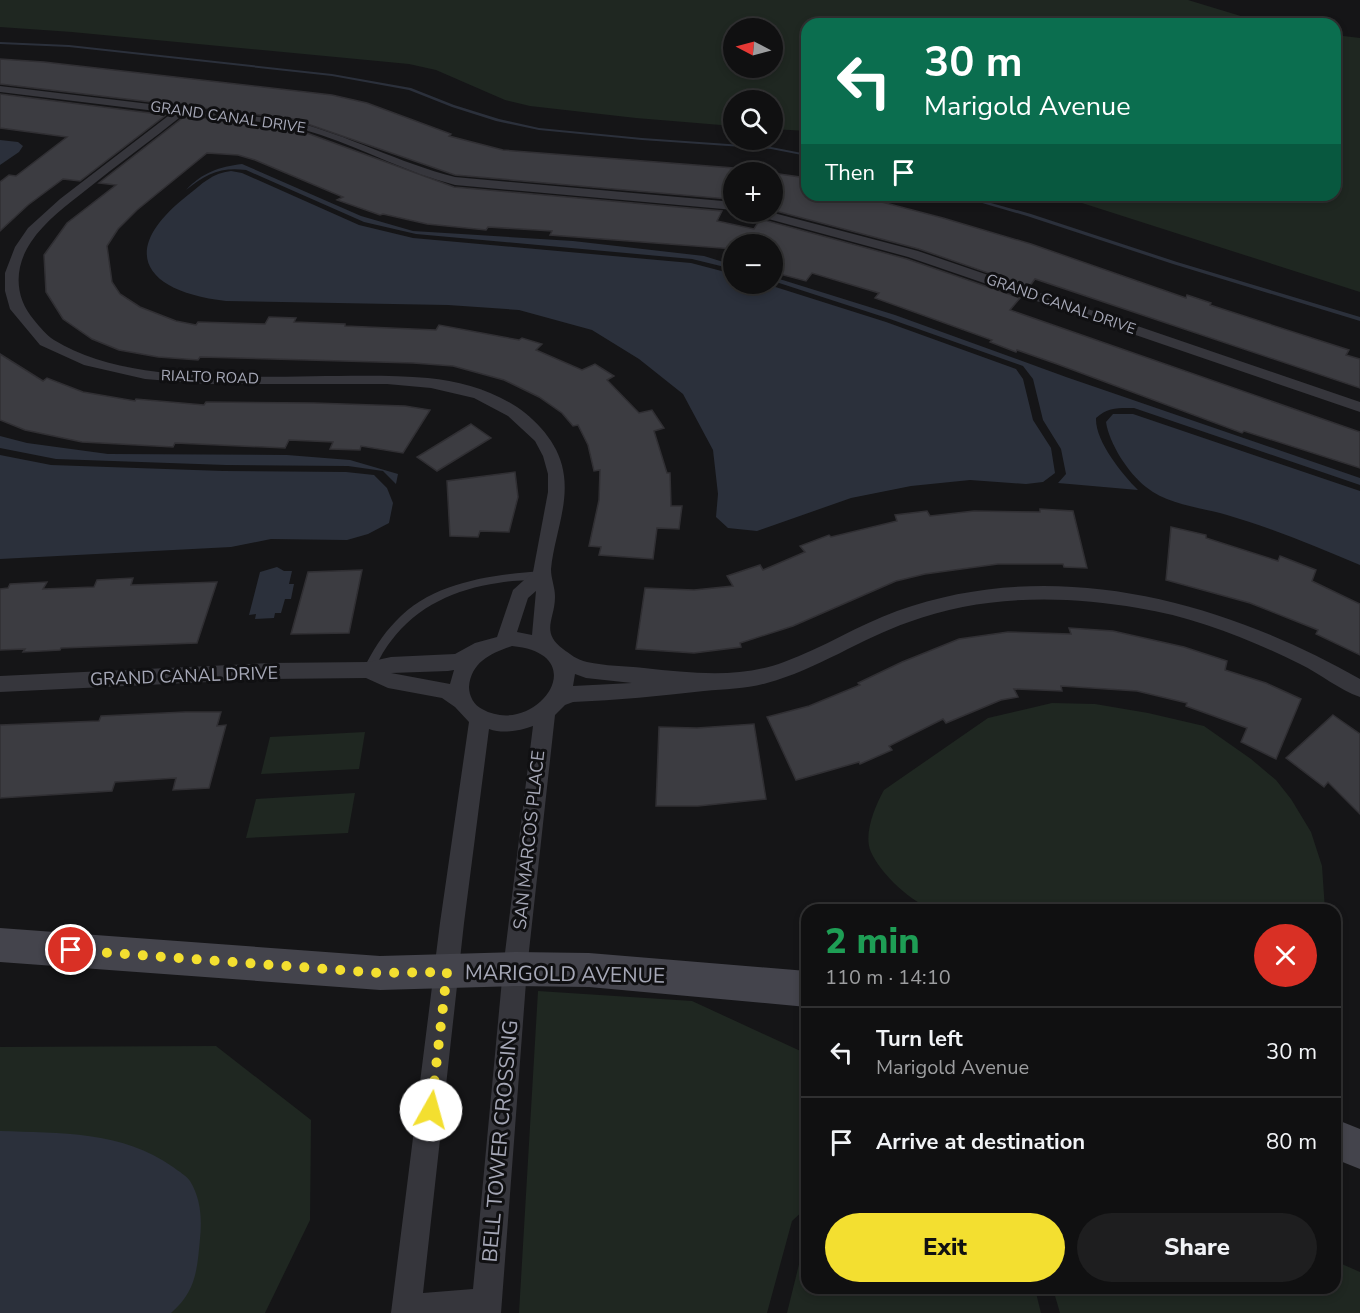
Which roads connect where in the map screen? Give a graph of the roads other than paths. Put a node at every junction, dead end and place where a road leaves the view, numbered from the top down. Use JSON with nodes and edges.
{"nodes":[{"id":1,"x":0,"y":89,"type":"edge"},
{"id":2,"x":181,"y":111,"type":"junction"},
{"id":3,"x":723,"y":206,"type":"edge"},
{"id":4,"x":783,"y":219,"type":"edge"},
{"id":5,"x":1360,"y":407,"type":"edge"},
{"id":6,"x":541,"y":575,"type":"junction"},
{"id":7,"x":504,"y":640,"type":"junction"},
{"id":8,"x":482,"y":648,"type":"junction"},
{"id":9,"x":552,"y":651,"type":"junction"},
{"id":10,"x":368,"y":670,"type":"junction"},
{"id":11,"x":708,"y":683,"type":"junction"},
{"id":12,"x":0,"y":684,"type":"edge"},
{"id":13,"x":1360,"y":689,"type":"edge"},
{"id":14,"x":461,"y":701,"type":"junction"},
{"id":15,"x":548,"y":708,"type":"junction"},
{"id":16,"x":480,"y":717,"type":"junction"},
{"id":17,"x":0,"y":945,"type":"edge"},
{"id":18,"x":515,"y":969,"type":"junction"},
{"id":19,"x":447,"y":972,"type":"junction"},
{"id":20,"x":801,"y":988,"type":"edge"},
{"id":21,"x":1341,"y":1141,"type":"edge"},
{"id":22,"x":1360,"y":1149,"type":"edge"},
{"id":23,"x":487,"y":1308,"type":"edge"},
{"id":24,"x":406,"y":1311,"type":"edge"}],
"edges":[{"from":1,"to":2,"type":"street","name":"GRAND CANAL DRIVE"},
{"from":2,"to":3,"type":"street","name":"GRAND CANAL DRIVE"},
{"from":2,"to":6,"type":"street","name":"RIALTO ROAD"},
{"from":4,"to":5,"type":"street","name":"GRAND CANAL DRIVE"},
{"from":6,"to":7,"type":"street"},
{"from":6,"to":9,"type":"street","name":"RIALTO ROAD"},
{"from":6,"to":10,"type":"lane"},
{"from":7,"to":8,"type":"street"},
{"from":7,"to":9,"type":"street"},
{"from":8,"to":10,"type":"street","name":"GRAND CANAL DRIVE"},
{"from":8,"to":14,"type":"street"},
{"from":9,"to":11,"type":"street"},
{"from":9,"to":15,"type":"street","name":"SAN MARCOS PLACE"},
{"from":10,"to":12,"type":"street","name":"GRAND CANAL DRIVE"},
{"from":10,"to":14,"type":"street","name":"GRAND CANAL DRIVE"},
{"from":11,"to":13,"type":"street"},
{"from":11,"to":15,"type":"street"},
{"from":14,"to":16,"type":"street"},
{"from":15,"to":16,"type":"street"},
{"from":15,"to":18,"type":"street","name":"SAN MARCOS PLACE"},
{"from":16,"to":19,"type":"street"},
{"from":17,"to":19,"type":"main road","name":"MARIGOLD AVENUE"},
{"from":18,"to":19,"type":"main road","name":"MARIGOLD AVENUE"},
{"from":18,"to":20,"type":"main road","name":"MARIGOLD AVENUE"},
{"from":18,"to":23,"type":"street","name":"BELL TOWER CROSSING"},
{"from":19,"to":24,"type":"street"},
{"from":21,"to":22,"type":"main road"},
{"from":23,"to":24,"type":"street"}]}
